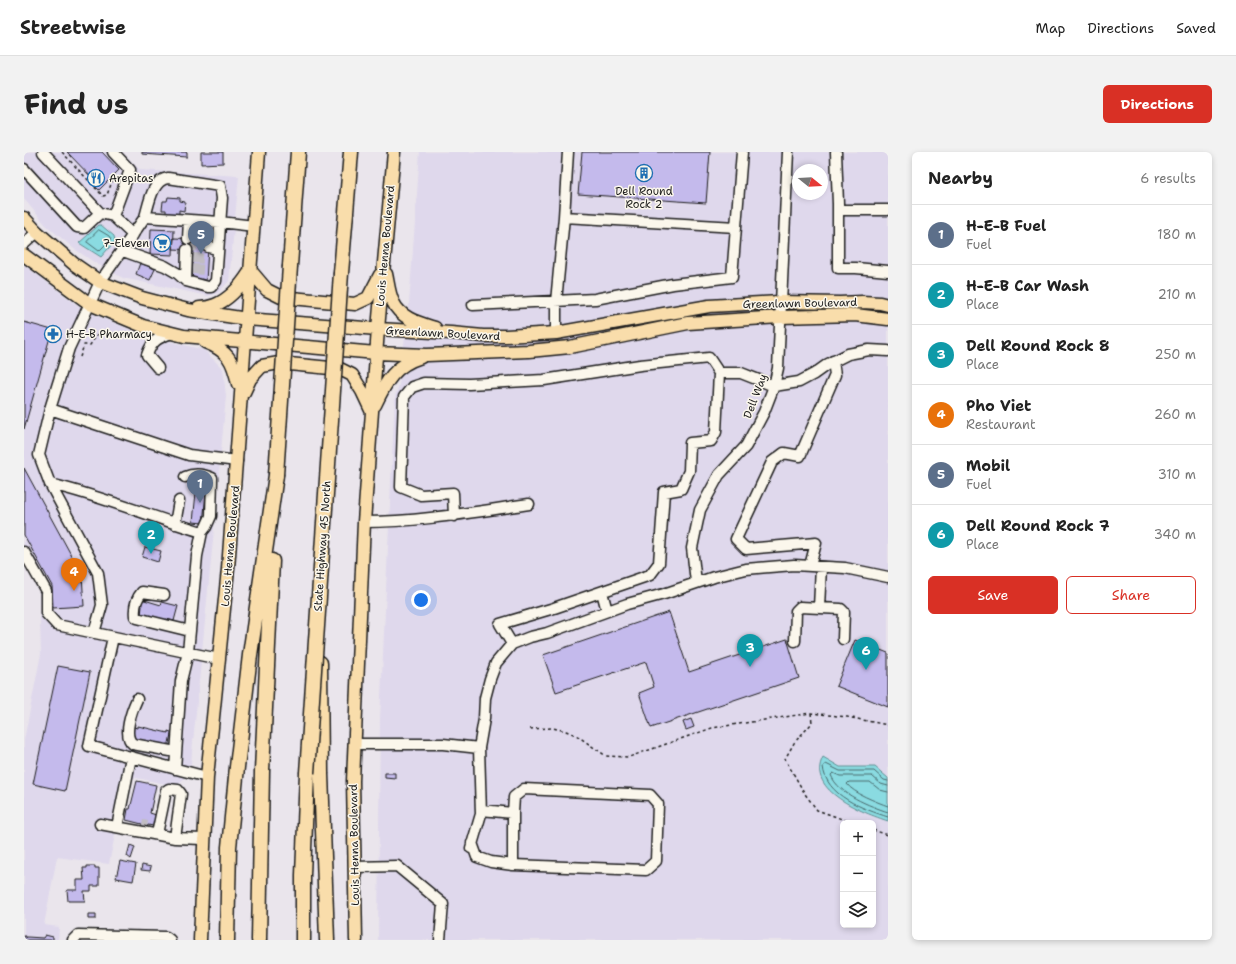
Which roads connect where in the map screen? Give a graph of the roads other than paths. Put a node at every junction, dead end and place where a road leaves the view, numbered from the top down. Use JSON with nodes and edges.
{"nodes":[{"id":1,"x":43,"y":152,"type":"edge"},
{"id":2,"x":259,"y":152,"type":"edge"},
{"id":3,"x":298,"y":152,"type":"edge"},
{"id":4,"x":351,"y":152,"type":"edge"},
{"id":5,"x":394,"y":152,"type":"edge"},
{"id":6,"x":568,"y":152,"type":"edge"},
{"id":7,"x":742,"y":152,"type":"edge"},
{"id":8,"x":784,"y":152,"type":"edge"},
{"id":9,"x":788,"y":152,"type":"edge"},
{"id":10,"x":836,"y":152,"type":"edge"},
{"id":11,"x":119,"y":154,"type":"edge"},
{"id":12,"x":24,"y":168,"type":"edge"},
{"id":13,"x":838,"y":210,"type":"junction"},
{"id":14,"x":888,"y":210,"type":"edge"},
{"id":15,"x":100,"y":213,"type":"junction"},
{"id":16,"x":113,"y":216,"type":"junction"},
{"id":17,"x":145,"y":216,"type":"junction"},
{"id":18,"x":564,"y":216,"type":"junction"},
{"id":19,"x":24,"y":218,"type":"edge"},
{"id":20,"x":189,"y":220,"type":"junction"},
{"id":21,"x":220,"y":222,"type":"junction"},
{"id":22,"x":254,"y":226,"type":"junction"},
{"id":23,"x":736,"y":227,"type":"junction"},
{"id":24,"x":37,"y":232,"type":"junction"},
{"id":25,"x":133,"y":235,"type":"junction"},
{"id":26,"x":190,"y":236,"type":"dead end"},
{"id":27,"x":24,"y":244,"type":"edge"},
{"id":28,"x":123,"y":250,"type":"junction"},
{"id":29,"x":24,"y":254,"type":"edge"},
{"id":30,"x":189,"y":255,"type":"dead end"},
{"id":31,"x":384,"y":266,"type":"junction"},
{"id":32,"x":250,"y":270,"type":"junction"},
{"id":33,"x":888,"y":271,"type":"edge"},
{"id":34,"x":186,"y":281,"type":"junction"},
{"id":35,"x":100,"y":282,"type":"junction"},
{"id":36,"x":556,"y":302,"type":"junction"},
{"id":37,"x":780,"y":302,"type":"junction"},
{"id":38,"x":90,"y":304,"type":"junction"},
{"id":39,"x":473,"y":305,"type":"dead end"},
{"id":40,"x":888,"y":305,"type":"edge"},
{"id":41,"x":188,"y":310,"type":"junction"},
{"id":42,"x":780,"y":316,"type":"junction"},
{"id":43,"x":247,"y":319,"type":"junction"},
{"id":44,"x":888,"y":319,"type":"edge"},
{"id":45,"x":378,"y":329,"type":"junction"},
{"id":46,"x":172,"y":333,"type":"junction"},
{"id":47,"x":451,"y":333,"type":"junction"},
{"id":48,"x":556,"y":333,"type":"junction"},
{"id":49,"x":184,"y":336,"type":"junction"},
{"id":50,"x":245,"y":342,"type":"junction"},
{"id":51,"x":529,"y":351,"type":"junction"},
{"id":52,"x":888,"y":351,"type":"edge"},
{"id":53,"x":376,"y":353,"type":"junction"},
{"id":54,"x":427,"y":355,"type":"junction"},
{"id":55,"x":834,"y":361,"type":"junction"},
{"id":56,"x":158,"y":368,"type":"dead end"},
{"id":57,"x":719,"y":373,"type":"junction"},
{"id":58,"x":774,"y":386,"type":"junction"},
{"id":59,"x":240,"y":399,"type":"junction"},
{"id":60,"x":50,"y":410,"type":"junction"},
{"id":61,"x":372,"y":411,"type":"junction"},
{"id":62,"x":237,"y":462,"type":"junction"},
{"id":63,"x":276,"y":475,"type":"junction"},
{"id":64,"x":185,"y":477,"type":"dead end"},
{"id":65,"x":50,"y":484,"type":"junction"},
{"id":66,"x":178,"y":501,"type":"dead end"},
{"id":67,"x":529,"y":504,"type":"dead end"},
{"id":68,"x":454,"y":516,"type":"junction"},
{"id":69,"x":364,"y":522,"type":"junction"},
{"id":70,"x":175,"y":524,"type":"junction"},
{"id":71,"x":202,"y":532,"type":"junction"},
{"id":72,"x":24,"y":552,"type":"edge"},
{"id":73,"x":810,"y":566,"type":"junction"},
{"id":74,"x":821,"y":567,"type":"junction"},
{"id":75,"x":888,"y":576,"type":"edge"},
{"id":76,"x":696,"y":582,"type":"junction"},
{"id":77,"x":602,"y":592,"type":"junction"},
{"id":78,"x":164,"y":594,"type":"dead end"},
{"id":79,"x":819,"y":607,"type":"junction"},
{"id":80,"x":607,"y":611,"type":"junction"},
{"id":81,"x":190,"y":631,"type":"junction"},
{"id":82,"x":94,"y":633,"type":"junction"},
{"id":83,"x":113,"y":637,"type":"junction"},
{"id":84,"x":843,"y":639,"type":"dead end"},
{"id":85,"x":795,"y":641,"type":"dead end"},
{"id":86,"x":512,"y":644,"type":"junction"},
{"id":87,"x":188,"y":652,"type":"junction"},
{"id":88,"x":219,"y":659,"type":"junction"},
{"id":89,"x":137,"y":700,"type":"dead end"},
{"id":90,"x":355,"y":744,"type":"junction"},
{"id":91,"x":478,"y":748,"type":"junction"},
{"id":92,"x":176,"y":752,"type":"junction"},
{"id":93,"x":131,"y":757,"type":"junction"},
{"id":94,"x":175,"y":768,"type":"junction"},
{"id":95,"x":314,"y":773,"type":"junction"},
{"id":96,"x":207,"y":777,"type":"junction"},
{"id":97,"x":480,"y":810,"type":"junction"},
{"id":98,"x":513,"y":813,"type":"junction"},
{"id":99,"x":120,"y":814,"type":"junction"},
{"id":100,"x":100,"y":824,"type":"dead end"},
{"id":101,"x":117,"y":827,"type":"junction"},
{"id":102,"x":158,"y":831,"type":"junction"},
{"id":103,"x":175,"y":838,"type":"junction"},
{"id":104,"x":203,"y":839,"type":"junction"},
{"id":105,"x":513,"y":865,"type":"junction"},
{"id":106,"x":355,"y":867,"type":"junction"},
{"id":107,"x":106,"y":938,"type":"edge"},
{"id":108,"x":73,"y":940,"type":"edge"},
{"id":109,"x":170,"y":940,"type":"edge"},
{"id":110,"x":200,"y":940,"type":"edge"},
{"id":111,"x":227,"y":940,"type":"edge"},
{"id":112,"x":259,"y":940,"type":"edge"},
{"id":113,"x":303,"y":940,"type":"edge"},
{"id":114,"x":327,"y":940,"type":"edge"},
{"id":115,"x":356,"y":940,"type":"edge"},
{"id":116,"x":440,"y":940,"type":"edge"}],
"edges":[{"from":1,"to":15,"type":"street"},
{"from":2,"to":22,"type":"main road","name":"Louis Henna Boulevard"},
{"from":3,"to":63,"type":"highway","bridge":true},
{"from":4,"to":95,"type":"highway","name":"State Highway 45 North","bridge":true},
{"from":5,"to":31,"type":"main road","name":"Louis Henna Boulevard"},
{"from":6,"to":18,"type":"street"},
{"from":7,"to":23,"type":"street"},
{"from":8,"to":9,"type":"street"},
{"from":9,"to":37,"type":"street","name":"Dell Way"},
{"from":10,"to":13,"type":"street"},
{"from":11,"to":16,"type":"street"},
{"from":12,"to":15,"type":"street"},
{"from":13,"to":14,"type":"street"},
{"from":13,"to":33,"type":"street"},
{"from":15,"to":16,"type":"street"},
{"from":16,"to":25,"type":"street"},
{"from":17,"to":20,"type":"street"},
{"from":17,"to":21,"type":"street"},
{"from":17,"to":25,"type":"street"},
{"from":18,"to":23,"type":"street"},
{"from":18,"to":36,"type":"street"},
{"from":19,"to":24,"type":"main road","name":"Greenlawn Boulevard"},
{"from":20,"to":21,"type":"street"},
{"from":20,"to":26,"type":"street"},
{"from":21,"to":22,"type":"street"},
{"from":21,"to":34,"type":"street"},
{"from":22,"to":32,"type":"main road","name":"Louis Henna Boulevard"},
{"from":23,"to":36,"type":"street"},
{"from":24,"to":27,"type":"street"},
{"from":24,"to":35,"type":"main road","name":"Greenlawn Boulevard"},
{"from":25,"to":28,"type":"street"},
{"from":28,"to":34,"type":"street"},
{"from":28,"to":35,"type":"street"},
{"from":29,"to":38,"type":"main road","name":"Greenlawn Boulevard"},
{"from":30,"to":34,"type":"street"},
{"from":31,"to":32,"type":"main road"},
{"from":31,"to":45,"type":"main road","name":"Louis Henna Boulevard"},
{"from":31,"to":47,"type":"main road"},
{"from":32,"to":41,"type":"main road"},
{"from":32,"to":43,"type":"main road","name":"Louis Henna Boulevard"},
{"from":35,"to":38,"type":"street"},
{"from":35,"to":41,"type":"main road","name":"Greenlawn Boulevard"},
{"from":36,"to":39,"type":"street"},
{"from":36,"to":48,"type":"street"},
{"from":37,"to":40,"type":"main road","name":"Greenlawn Boulevard"},
{"from":37,"to":42,"type":"street","name":"Dell Way"},
{"from":37,"to":48,"type":"main road","name":"Greenlawn Boulevard"},
{"from":38,"to":46,"type":"main road","name":"Greenlawn Boulevard"},
{"from":38,"to":60,"type":"street"},
{"from":41,"to":43,"type":"main road","name":"Greenlawn Boulevard"},
{"from":42,"to":44,"type":"main road","name":"Greenlawn Boulevard"},
{"from":42,"to":51,"type":"main road","name":"Greenlawn Boulevard"},
{"from":42,"to":58,"type":"street","name":"Dell Way"},
{"from":43,"to":45,"type":"main road","name":"Greenlawn Boulevard"},
{"from":43,"to":50,"type":"main road","name":"Louis Henna Boulevard"},
{"from":45,"to":47,"type":"main road","name":"Greenlawn Boulevard"},
{"from":45,"to":53,"type":"main road","name":"Louis Henna Boulevard"},
{"from":46,"to":49,"type":"main road","name":"Greenlawn Boulevard"},
{"from":46,"to":56,"type":"street"},
{"from":47,"to":48,"type":"main road","name":"Greenlawn Boulevard"},
{"from":48,"to":51,"type":"main road"},
{"from":49,"to":50,"type":"main road","name":"Greenlawn Boulevard"},
{"from":49,"to":59,"type":"main road"},
{"from":50,"to":53,"type":"main road","name":"Greenlawn Boulevard"},
{"from":50,"to":59,"type":"main road","name":"Louis Henna Boulevard"},
{"from":51,"to":54,"type":"main road","name":"Greenlawn Boulevard"},
{"from":52,"to":55,"type":"street"},
{"from":53,"to":54,"type":"main road","name":"Greenlawn Boulevard"},
{"from":53,"to":61,"type":"main road","name":"Louis Henna Boulevard"},
{"from":54,"to":61,"type":"main road"},
{"from":55,"to":58,"type":"street"},
{"from":55,"to":73,"type":"street"},
{"from":57,"to":58,"type":"street"},
{"from":57,"to":68,"type":"street"},
{"from":57,"to":77,"type":"street"},
{"from":58,"to":76,"type":"street","name":"Dell Way"},
{"from":59,"to":61,"type":"main road"},
{"from":59,"to":62,"type":"main road","name":"Louis Henna Boulevard"},
{"from":60,"to":62,"type":"street"},
{"from":60,"to":65,"type":"street"},
{"from":61,"to":69,"type":"main road","name":"Louis Henna Boulevard"},
{"from":62,"to":88,"type":"main road","name":"Louis Henna Boulevard"},
{"from":63,"to":111,"type":"highway"},
{"from":63,"to":112,"type":"highway"},
{"from":64,"to":71,"type":"street"},
{"from":65,"to":70,"type":"street"},
{"from":65,"to":82,"type":"street"},
{"from":66,"to":70,"type":"street"},
{"from":67,"to":68,"type":"street"},
{"from":68,"to":69,"type":"street"},
{"from":69,"to":90,"type":"main road","name":"Louis Henna Boulevard"},
{"from":70,"to":71,"type":"street"},
{"from":71,"to":81,"type":"street"},
{"from":72,"to":82,"type":"street"},
{"from":73,"to":74,"type":"street"},
{"from":73,"to":76,"type":"street"},
{"from":74,"to":75,"type":"street"},
{"from":74,"to":79,"type":"street"},
{"from":76,"to":80,"type":"street"},
{"from":77,"to":80,"type":"street"},
{"from":77,"to":86,"type":"street"},
{"from":78,"to":81,"type":"street"},
{"from":79,"to":84,"type":"street"},
{"from":79,"to":85,"type":"street"},
{"from":80,"to":86,"type":"street"},
{"from":81,"to":87,"type":"street"},
{"from":82,"to":83,"type":"street"},
{"from":83,"to":87,"type":"street"},
{"from":83,"to":93,"type":"street"},
{"from":86,"to":91,"type":"street"},
{"from":87,"to":88,"type":"street"},
{"from":87,"to":92,"type":"street"},
{"from":88,"to":96,"type":"main road","name":"Louis Henna Boulevard"},
{"from":89,"to":92,"type":"street"},
{"from":90,"to":91,"type":"street"},
{"from":90,"to":106,"type":"main road","name":"Louis Henna Boulevard"},
{"from":91,"to":97,"type":"street"},
{"from":92,"to":94,"type":"street"},
{"from":93,"to":94,"type":"street"},
{"from":93,"to":99,"type":"street"},
{"from":94,"to":96,"type":"street"},
{"from":95,"to":113,"type":"highway","name":"State Highway 45 North"},
{"from":95,"to":114,"type":"highway"},
{"from":96,"to":104,"type":"main road","name":"Louis Henna Boulevard"},
{"from":97,"to":98,"type":"street"},
{"from":97,"to":105,"type":"street"},
{"from":98,"to":105,"type":"street"},
{"from":98,"to":105,"type":"street"},
{"from":99,"to":101,"type":"street"},
{"from":99,"to":102,"type":"street"},
{"from":100,"to":101,"type":"street"},
{"from":101,"to":102,"type":"street"},
{"from":102,"to":103,"type":"street"},
{"from":102,"to":103,"type":"street"},
{"from":103,"to":104,"type":"street"},
{"from":104,"to":110,"type":"main road","name":"Louis Henna Boulevard"},
{"from":106,"to":115,"type":"main road","name":"Louis Henna Boulevard"},
{"from":106,"to":116,"type":"street"},
{"from":107,"to":108,"type":"street"},
{"from":107,"to":109,"type":"street"}]}
